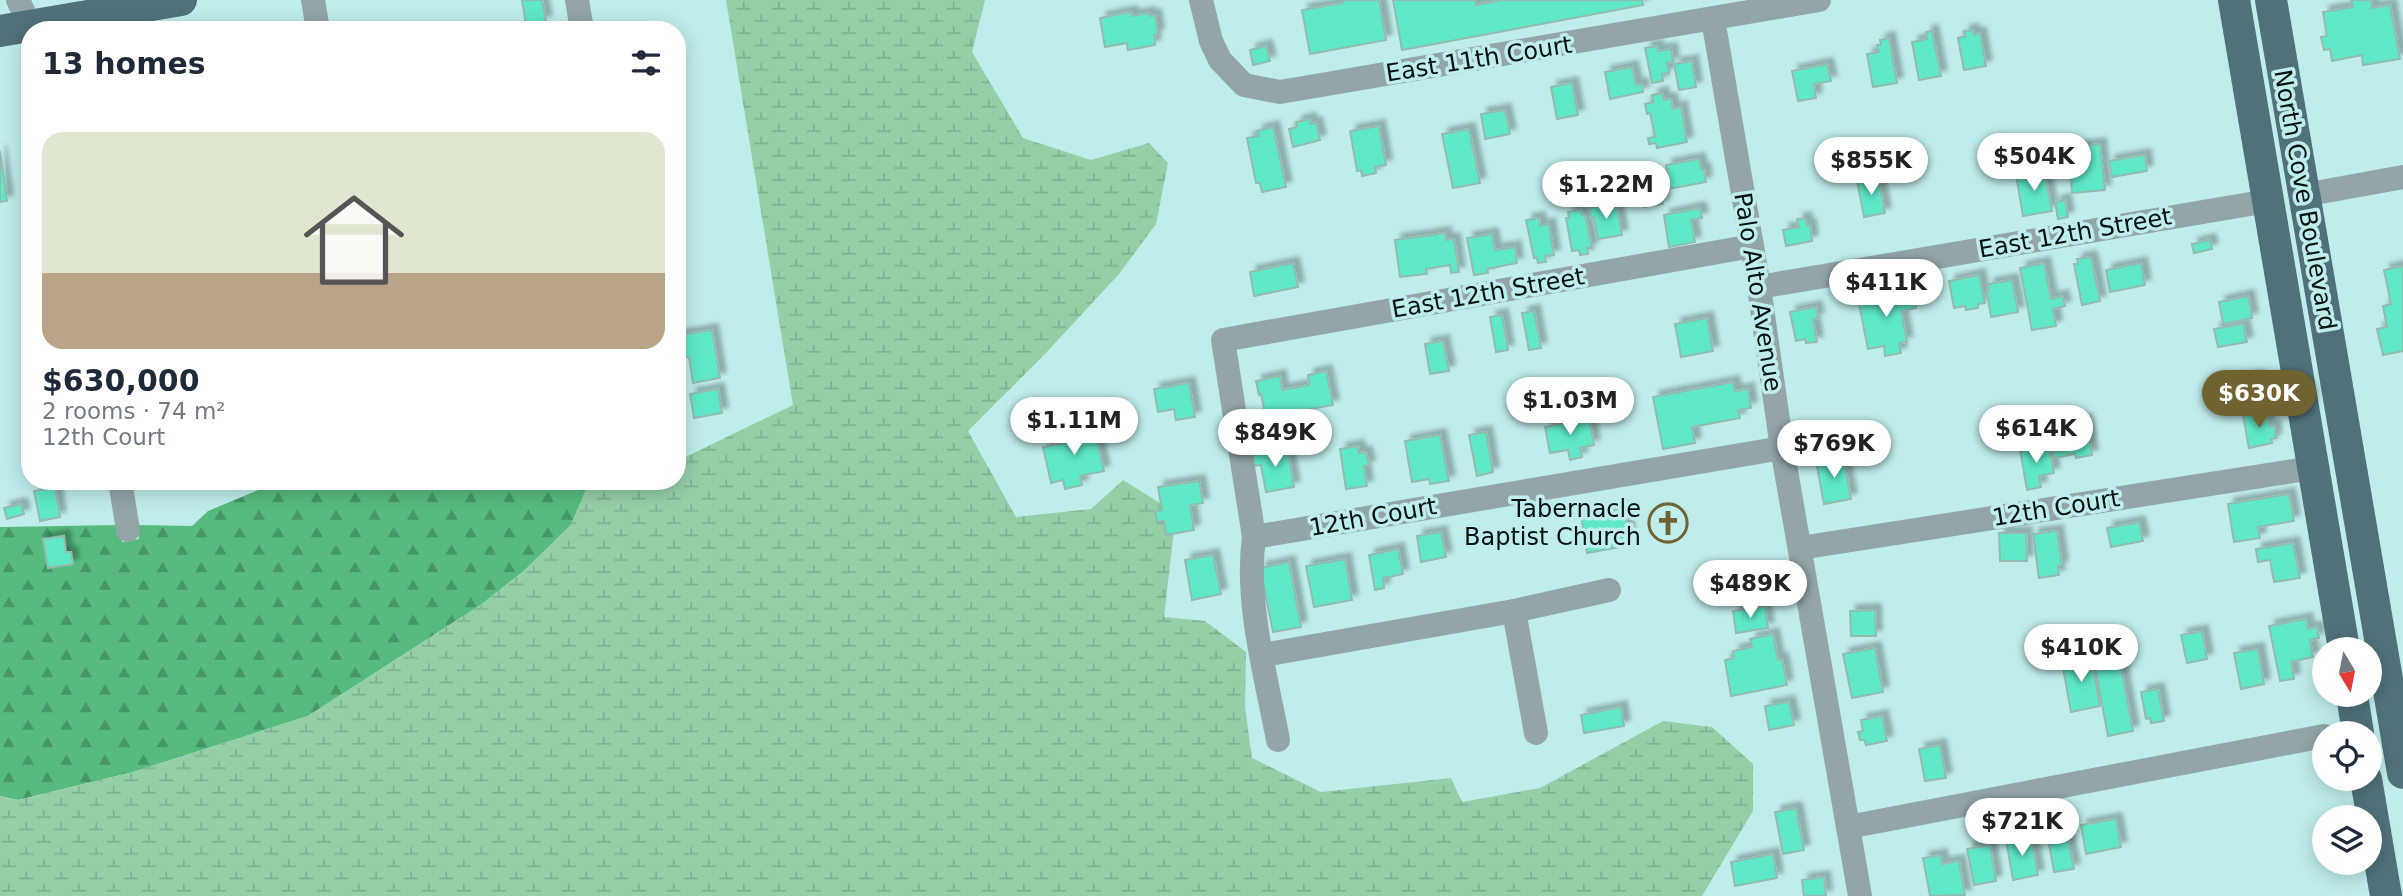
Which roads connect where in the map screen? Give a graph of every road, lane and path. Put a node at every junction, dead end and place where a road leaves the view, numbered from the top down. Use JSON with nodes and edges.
{"nodes":[{"id":1,"x":181,"y":0,"type":"edge"},
{"id":2,"x":313,"y":0,"type":"edge"},
{"id":3,"x":577,"y":0,"type":"edge"},
{"id":4,"x":1201,"y":0,"type":"edge"},
{"id":5,"x":1819,"y":0,"type":"edge"},
{"id":6,"x":2234,"y":0,"type":"edge"},
{"id":7,"x":2271,"y":0,"type":"edge"},
{"id":8,"x":1713,"y":19,"type":"junction"},
{"id":9,"x":27,"y":21,"type":"edge"},
{"id":10,"x":316,"y":21,"type":"edge"},
{"id":11,"x":580,"y":21,"type":"edge"},
{"id":12,"x":2403,"y":177,"type":"edge"},
{"id":13,"x":2304,"y":195,"type":"junction"},
{"id":14,"x":2268,"y":201,"type":"junction"},
{"id":15,"x":1752,"y":246,"type":"junction"},
{"id":16,"x":1759,"y":287,"type":"junction"},
{"id":17,"x":1782,"y":448,"type":"junction"},
{"id":18,"x":2313,"y":468,"type":"junction"},
{"id":19,"x":121,"y":490,"type":"edge"},
{"id":20,"x":128,"y":530,"type":"dead end"},
{"id":21,"x":1254,"y":537,"type":"junction"},
{"id":22,"x":1800,"y":548,"type":"junction"},
{"id":23,"x":1609,"y":590,"type":"dead end"},
{"id":24,"x":1514,"y":611,"type":"junction"},
{"id":25,"x":2342,"y":637,"type":"edge"},
{"id":26,"x":1263,"y":654,"type":"junction"},
{"id":27,"x":2399,"y":725,"type":"edge"},
{"id":28,"x":1536,"y":733,"type":"dead end"},
{"id":29,"x":2312,"y":738,"type":"edge"},
{"id":30,"x":1278,"y":740,"type":"dead end"},
{"id":31,"x":2403,"y":773,"type":"edge"},
{"id":32,"x":2368,"y":791,"type":"edge"},
{"id":33,"x":1849,"y":827,"type":"junction"},
{"id":34,"x":1860,"y":896,"type":"edge"},
{"id":35,"x":2386,"y":896,"type":"edge"}],
"edges":[{"from":1,"to":9,"type":"main road"},
{"from":2,"to":10,"type":"street"},
{"from":3,"to":11,"type":"street"},
{"from":4,"to":8,"type":"street","name":"East 11th Court"},
{"from":5,"to":8,"type":"street","name":"East 11th Court"},
{"from":6,"to":14,"type":"main road","name":"North Cove Boulevard"},
{"from":7,"to":13,"type":"main road","name":"North Cove Boulevard"},
{"from":8,"to":15,"type":"street","name":"Palo Alto Avenue"},
{"from":12,"to":13,"type":"street"},
{"from":13,"to":27,"type":"main road","name":"North Cove Boulevard"},
{"from":14,"to":16,"type":"street","name":"East 12th Street"},
{"from":14,"to":18,"type":"main road","name":"North Cove Boulevard"},
{"from":15,"to":16,"type":"street","name":"Palo Alto Avenue"},
{"from":15,"to":21,"type":"street","name":"East 12th Street"},
{"from":16,"to":17,"type":"street","name":"Palo Alto Avenue"},
{"from":17,"to":21,"type":"street","name":"12th Court"},
{"from":17,"to":22,"type":"street","name":"Palo Alto Avenue"},
{"from":18,"to":22,"type":"street","name":"12th Court"},
{"from":18,"to":25,"type":"main road","name":"North Cove Boulevard"},
{"from":19,"to":20,"type":"street"},
{"from":21,"to":26,"type":"street"},
{"from":22,"to":33,"type":"street","name":"Palo Alto Avenue"},
{"from":23,"to":24,"type":"street"},
{"from":24,"to":26,"type":"street"},
{"from":24,"to":28,"type":"street"},
{"from":26,"to":30,"type":"street"},
{"from":27,"to":31,"type":"main road","name":"North Cove Boulevard"},
{"from":29,"to":33,"type":"street"},
{"from":32,"to":35,"type":"main road"},
{"from":33,"to":34,"type":"street","name":"Palo Alto Avenue"}]}
